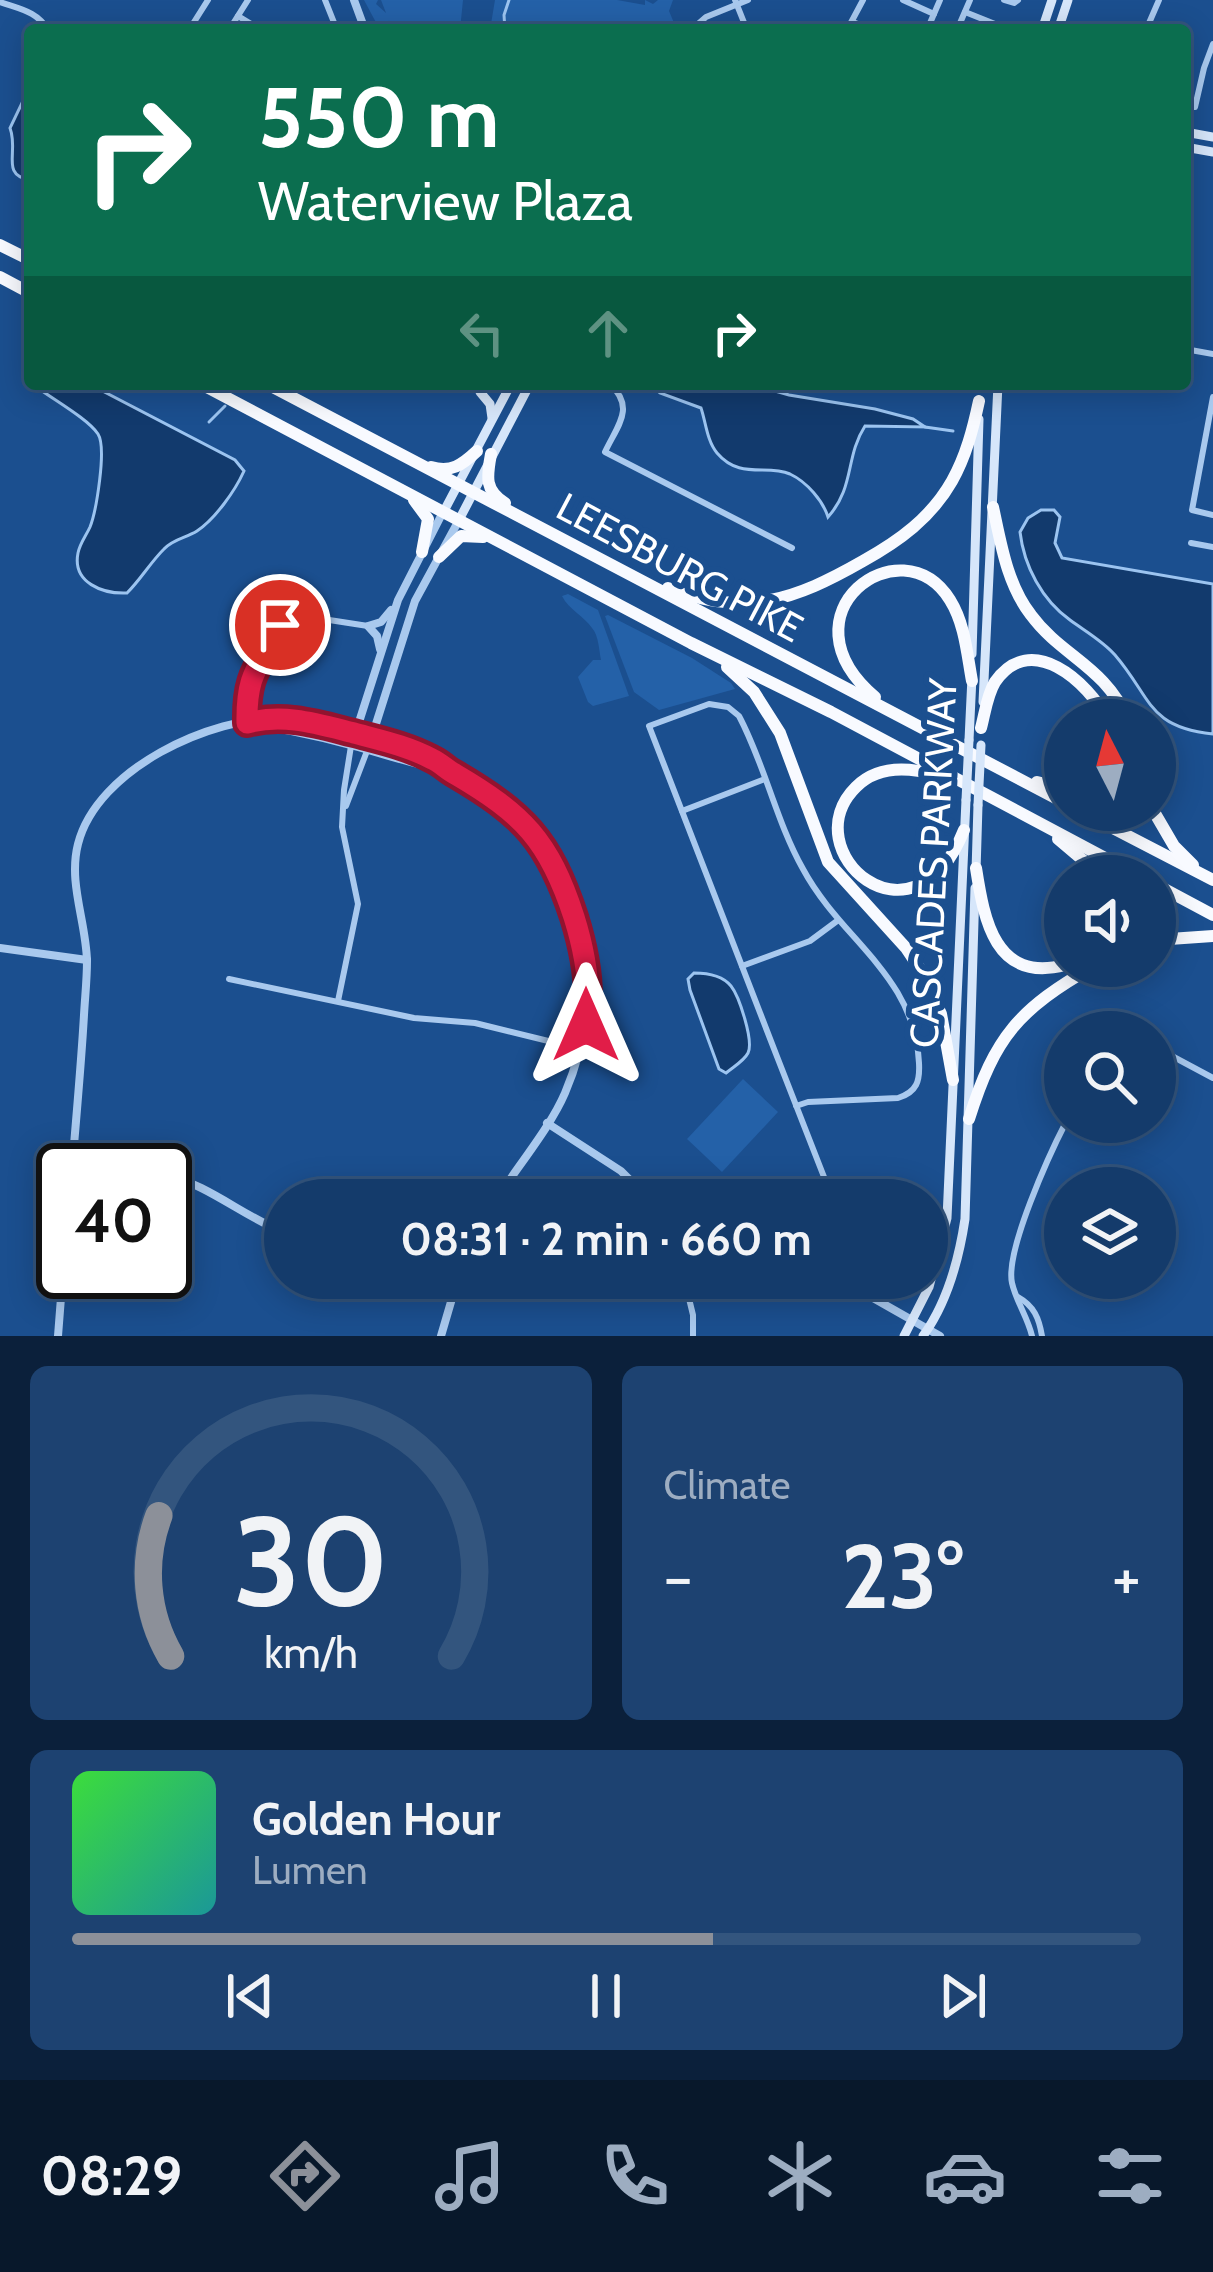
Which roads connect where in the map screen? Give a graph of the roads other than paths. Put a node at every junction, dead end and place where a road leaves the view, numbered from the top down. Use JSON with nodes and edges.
{"nodes":[{"id":1,"x":248,"y":0,"type":"edge"},
{"id":2,"x":748,"y":0,"type":"edge"},
{"id":3,"x":863,"y":0,"type":"edge"},
{"id":4,"x":903,"y":0,"type":"edge"},
{"id":5,"x":940,"y":0,"type":"edge"},
{"id":6,"x":970,"y":0,"type":"edge"},
{"id":7,"x":1004,"y":0,"type":"edge"},
{"id":8,"x":1018,"y":0,"type":"edge"},
{"id":9,"x":0,"y":2,"type":"edge"},
{"id":10,"x":736,"y":2,"type":"edge"},
{"id":11,"x":965,"y":12,"type":"junction"},
{"id":12,"x":934,"y":14,"type":"junction"},
{"id":13,"x":238,"y":16,"type":"junction"},
{"id":14,"x":854,"y":22,"type":"joint"},
{"id":15,"x":43,"y":24,"type":"edge"},
{"id":16,"x":233,"y":24,"type":"edge"},
{"id":17,"x":251,"y":24,"type":"edge"},
{"id":18,"x":698,"y":24,"type":"edge"},
{"id":19,"x":858,"y":24,"type":"edge"},
{"id":20,"x":930,"y":24,"type":"edge"},
{"id":21,"x":960,"y":24,"type":"edge"},
{"id":22,"x":995,"y":24,"type":"edge"},
{"id":23,"x":1213,"y":44,"type":"edge"},
{"id":24,"x":1196,"y":107,"type":"dead end"},
{"id":25,"x":212,"y":390,"type":"edge"},
{"id":26,"x":278,"y":390,"type":"edge"},
{"id":27,"x":499,"y":390,"type":"edge"},
{"id":28,"x":507,"y":390,"type":"edge"},
{"id":29,"x":526,"y":390,"type":"edge"},
{"id":30,"x":617,"y":390,"type":"edge"},
{"id":31,"x":980,"y":390,"type":"edge"},
{"id":32,"x":998,"y":390,"type":"edge"},
{"id":33,"x":1213,"y":397,"type":"edge"},
{"id":34,"x":979,"y":401,"type":"junction"},
{"id":35,"x":492,"y":421,"type":"junction"},
{"id":36,"x":484,"y":453,"type":"junction"},
{"id":37,"x":418,"y":464,"type":"junction"},
{"id":38,"x":459,"y":486,"type":"junction"},
{"id":39,"x":405,"y":491,"type":"junction"},
{"id":40,"x":472,"y":494,"type":"junction"},
{"id":41,"x":992,"y":507,"type":"junction"},
{"id":42,"x":444,"y":511,"type":"junction"},
{"id":43,"x":1213,"y":514,"type":"edge"},
{"id":44,"x":459,"y":520,"type":"junction"},
{"id":45,"x":546,"y":530,"type":"junction"},
{"id":46,"x":496,"y":540,"type":"junction"},
{"id":47,"x":1191,"y":543,"type":"dead end"},
{"id":48,"x":792,"y":548,"type":"dead end"},
{"id":49,"x":1213,"y":548,"type":"edge"},
{"id":50,"x":422,"y":552,"type":"junction"},
{"id":51,"x":439,"y":557,"type":"junction"},
{"id":52,"x":610,"y":565,"type":"junction"},
{"id":53,"x":398,"y":600,"type":"junction"},
{"id":54,"x":368,"y":626,"type":"junction"},
{"id":55,"x":691,"y":643,"type":"junction"},
{"id":56,"x":380,"y":651,"type":"junction"},
{"id":57,"x":972,"y":681,"type":"junction"},
{"id":58,"x":1094,"y":699,"type":"edge"},
{"id":59,"x":1118,"y":699,"type":"edge"},
{"id":60,"x":910,"y":722,"type":"junction"},
{"id":61,"x":247,"y":723,"type":"junction"},
{"id":62,"x":981,"y":728,"type":"junction"},
{"id":63,"x":373,"y":738,"type":"junction"},
{"id":64,"x":353,"y":739,"type":"junction"},
{"id":65,"x":368,"y":749,"type":"junction"},
{"id":66,"x":1004,"y":771,"type":"junction"},
{"id":67,"x":454,"y":774,"type":"junction"},
{"id":68,"x":765,"y":779,"type":"junction"},
{"id":69,"x":958,"y":781,"type":"junction"},
{"id":70,"x":1044,"y":783,"type":"edge"},
{"id":71,"x":1044,"y":792,"type":"edge"},
{"id":72,"x":682,"y":811,"type":"junction"},
{"id":73,"x":343,"y":815,"type":"junction"},
{"id":74,"x":1038,"y":824,"type":"junction"},
{"id":75,"x":964,"y":830,"type":"junction"},
{"id":76,"x":1118,"y":831,"type":"edge"},
{"id":77,"x":1166,"y":831,"type":"edge"},
{"id":78,"x":1077,"y":855,"type":"edge"},
{"id":79,"x":1098,"y":855,"type":"edge"},
{"id":80,"x":976,"y":868,"type":"junction"},
{"id":81,"x":1213,"y":880,"type":"edge"},
{"id":82,"x":1176,"y":895,"type":"edge"},
{"id":83,"x":1213,"y":915,"type":"edge"},
{"id":84,"x":837,"y":921,"type":"junction"},
{"id":85,"x":1213,"y":936,"type":"edge"},
{"id":86,"x":1176,"y":939,"type":"edge"},
{"id":87,"x":0,"y":948,"type":"edge"},
{"id":88,"x":87,"y":961,"type":"junction"},
{"id":89,"x":742,"y":966,"type":"junction"},
{"id":90,"x":1044,"y":968,"type":"edge"},
{"id":91,"x":229,"y":980,"type":"dead end"},
{"id":92,"x":1059,"y":987,"type":"edge"},
{"id":93,"x":338,"y":1001,"type":"junction"},
{"id":94,"x":581,"y":1049,"type":"junction"},
{"id":95,"x":1176,"y":1058,"type":"edge"},
{"id":96,"x":1213,"y":1078,"type":"edge"},
{"id":97,"x":953,"y":1080,"type":"junction"},
{"id":98,"x":796,"y":1106,"type":"junction"},
{"id":99,"x":969,"y":1119,"type":"junction"},
{"id":100,"x":548,"y":1123,"type":"junction"},
{"id":101,"x":74,"y":1143,"type":"edge"},
{"id":102,"x":1055,"y":1143,"type":"edge"},
{"id":103,"x":510,"y":1179,"type":"edge"},
{"id":104,"x":629,"y":1179,"type":"edge"},
{"id":105,"x":825,"y":1179,"type":"edge"},
{"id":106,"x":192,"y":1183,"type":"edge"},
{"id":107,"x":264,"y":1223,"type":"edge"},
{"id":108,"x":1018,"y":1297,"type":"junction"},
{"id":109,"x":61,"y":1299,"type":"edge"},
{"id":110,"x":449,"y":1299,"type":"edge"},
{"id":111,"x":689,"y":1299,"type":"edge"},
{"id":112,"x":877,"y":1299,"type":"edge"},
{"id":113,"x":913,"y":1320,"type":"junction"},
{"id":114,"x":926,"y":1332,"type":"edge"},
{"id":115,"x":58,"y":1336,"type":"edge"},
{"id":116,"x":441,"y":1336,"type":"edge"},
{"id":117,"x":693,"y":1336,"type":"edge"},
{"id":118,"x":904,"y":1336,"type":"edge"},
{"id":119,"x":940,"y":1336,"type":"edge"},
{"id":120,"x":1032,"y":1336,"type":"edge"},
{"id":121,"x":1042,"y":1336,"type":"edge"}],
"edges":[{"from":1,"to":13,"type":"street"},
{"from":2,"to":10,"type":"street"},
{"from":3,"to":14,"type":"street"},
{"from":4,"to":12,"type":"street"},
{"from":5,"to":12,"type":"street"},
{"from":6,"to":11,"type":"street"},
{"from":7,"to":8,"type":"street"},
{"from":9,"to":15,"type":"street"},
{"from":10,"to":18,"type":"street"},
{"from":11,"to":21,"type":"street"},
{"from":11,"to":22,"type":"street"},
{"from":12,"to":20,"type":"street"},
{"from":13,"to":16,"type":"street"},
{"from":13,"to":17,"type":"street"},
{"from":14,"to":19,"type":"street"},
{"from":23,"to":24,"type":"street"},
{"from":25,"to":39,"type":"highway"},
{"from":26,"to":37,"type":"highway","name":"LEESBURG PIKE"},
{"from":27,"to":35,"type":"main road"},
{"from":28,"to":35,"type":"main road"},
{"from":29,"to":36,"type":"main road"},
{"from":30,"to":48,"type":"street"},
{"from":31,"to":34,"type":"main road","name":"CASCADES PARKWAY"},
{"from":32,"to":41,"type":"main road","name":"CASCADES PARKWAY"},
{"from":33,"to":43,"type":"street"},
{"from":34,"to":52,"type":"highway"},
{"from":34,"to":57,"type":"main road","name":"CASCADES PARKWAY"},
{"from":35,"to":36,"type":"main road"},
{"from":36,"to":37,"type":"highway"},
{"from":36,"to":38,"type":"main road"},
{"from":36,"to":40,"type":"main road"},
{"from":36,"to":45,"type":"highway"},
{"from":37,"to":38,"type":"highway","name":"LEESBURG PIKE"},
{"from":38,"to":40,"type":"highway","name":"LEESBURG PIKE"},
{"from":38,"to":42,"type":"main road"},
{"from":39,"to":42,"type":"highway"},
{"from":39,"to":50,"type":"highway"},
{"from":40,"to":44,"type":"main road"},
{"from":40,"to":45,"type":"highway","name":"LEESBURG PIKE"},
{"from":41,"to":59,"type":"highway"},
{"from":41,"to":62,"type":"main road","name":"CASCADES PARKWAY"},
{"from":42,"to":44,"type":"highway","name":"LEESBURG PIKE"},
{"from":42,"to":50,"type":"street"},
{"from":44,"to":46,"type":"highway","name":"LEESBURG PIKE"},
{"from":44,"to":51,"type":"street"},
{"from":45,"to":52,"type":"highway","name":"LEESBURG PIKE"},
{"from":46,"to":51,"type":"highway"},
{"from":46,"to":55,"type":"highway","name":"LEESBURG PIKE"},
{"from":47,"to":49,"type":"street"},
{"from":50,"to":53,"type":"street"},
{"from":51,"to":63,"type":"street"},
{"from":52,"to":60,"type":"highway","name":"LEESBURG PIKE"},
{"from":53,"to":54,"type":"street"},
{"from":53,"to":56,"type":"street"},
{"from":54,"to":56,"type":"street"},
{"from":54,"to":61,"type":"street"},
{"from":55,"to":69,"type":"highway","name":"LEESBURG PIKE"},
{"from":55,"to":97,"type":"highway"},
{"from":56,"to":64,"type":"street"},
{"from":57,"to":60,"type":"highway"},
{"from":57,"to":75,"type":"main road","name":"CASCADES PARKWAY","bridge":true},
{"from":58,"to":62,"type":"highway"},
{"from":60,"to":66,"type":"highway","name":"LEESBURG PIKE"},
{"from":61,"to":64,"type":"street"},
{"from":61,"to":88,"type":"street"},
{"from":62,"to":80,"type":"main road","name":"CASCADES PARKWAY","bridge":true},
{"from":63,"to":64,"type":"street"},
{"from":63,"to":65,"type":"street"},
{"from":63,"to":67,"type":"street"},
{"from":64,"to":65,"type":"street"},
{"from":64,"to":73,"type":"street"},
{"from":65,"to":67,"type":"street"},
{"from":65,"to":73,"type":"street"},
{"from":66,"to":70,"type":"highway"},
{"from":66,"to":71,"type":"highway","name":"LEESBURG PIKE"},
{"from":67,"to":94,"type":"street"},
{"from":68,"to":72,"type":"street"},
{"from":68,"to":72,"type":"street"},
{"from":68,"to":84,"type":"street"},
{"from":69,"to":74,"type":"highway","name":"LEESBURG PIKE"},
{"from":69,"to":75,"type":"highway"},
{"from":72,"to":89,"type":"street"},
{"from":73,"to":93,"type":"street"},
{"from":74,"to":78,"type":"highway"},
{"from":74,"to":79,"type":"highway","name":"LEESBURG PIKE"},
{"from":75,"to":97,"type":"main road","name":"CASCADES PARKWAY"},
{"from":76,"to":81,"type":"highway"},
{"from":77,"to":81,"type":"highway"},
{"from":80,"to":90,"type":"highway"},
{"from":80,"to":99,"type":"main road","name":"CASCADES PARKWAY"},
{"from":82,"to":83,"type":"highway"},
{"from":84,"to":89,"type":"street"},
{"from":84,"to":98,"type":"street"},
{"from":85,"to":86,"type":"highway"},
{"from":87,"to":88,"type":"street"},
{"from":88,"to":101,"type":"street"},
{"from":89,"to":98,"type":"street"},
{"from":91,"to":93,"type":"street"},
{"from":92,"to":99,"type":"highway"},
{"from":93,"to":94,"type":"street"},
{"from":94,"to":100,"type":"street"},
{"from":95,"to":96,"type":"street"},
{"from":97,"to":113,"type":"main road","name":"CASCADES PARKWAY"},
{"from":98,"to":105,"type":"street"},
{"from":99,"to":114,"type":"main road","name":"CASCADES PARKWAY"},
{"from":100,"to":103,"type":"street"},
{"from":100,"to":104,"type":"street"},
{"from":102,"to":108,"type":"street"},
{"from":106,"to":107,"type":"street"},
{"from":108,"to":120,"type":"street"},
{"from":108,"to":121,"type":"street"},
{"from":109,"to":115,"type":"street"},
{"from":110,"to":116,"type":"street"},
{"from":111,"to":117,"type":"street"},
{"from":112,"to":113,"type":"street"},
{"from":113,"to":114,"type":"street"},
{"from":113,"to":118,"type":"main road","name":"CASCADES PARKWAY"},
{"from":114,"to":119,"type":"street"}]}
